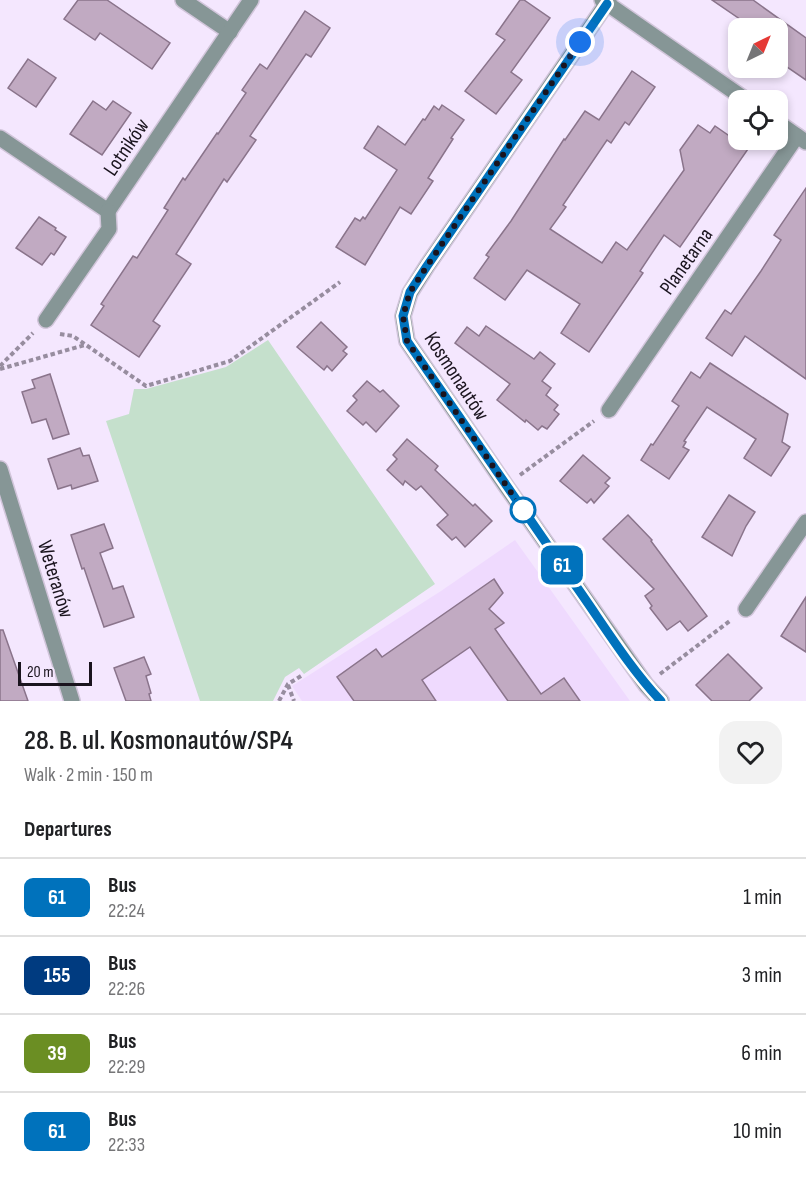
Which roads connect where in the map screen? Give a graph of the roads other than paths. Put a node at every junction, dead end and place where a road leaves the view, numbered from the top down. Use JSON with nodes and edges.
{"nodes":[{"id":1,"x":183,"y":0,"type":"edge"},
{"id":2,"x":251,"y":0,"type":"edge"},
{"id":3,"x":606,"y":1,"type":"edge"},
{"id":4,"x":230,"y":32,"type":"junction"},
{"id":5,"x":732,"y":90,"type":"edge"},
{"id":6,"x":788,"y":129,"type":"edge"},
{"id":7,"x":0,"y":138,"type":"edge"},
{"id":8,"x":802,"y":139,"type":"edge"},
{"id":9,"x":108,"y":211,"type":"junction"},
{"id":10,"x":46,"y":320,"type":"road end"},
{"id":11,"x":609,"y":410,"type":"road end"},
{"id":12,"x":0,"y":469,"type":"edge"},
{"id":13,"x":806,"y":522,"type":"edge"},
{"id":14,"x":746,"y":609,"type":"road end"},
{"id":15,"x":72,"y":701,"type":"edge"},
{"id":16,"x":661,"y":701,"type":"edge"}],
"edges":[{"from":1,"to":4,"type":"street"},
{"from":2,"to":4,"type":"street","name":"Lotników"},
{"from":3,"to":5,"type":"street"},
{"from":3,"to":16,"type":"street","name":"Kosmonautów"},
{"from":4,"to":9,"type":"street","name":"Lotników"},
{"from":6,"to":8,"type":"street"},
{"from":7,"to":9,"type":"street","name":"Lotników"},
{"from":8,"to":11,"type":"street","name":"Planetarna"},
{"from":9,"to":10,"type":"street"},
{"from":12,"to":15,"type":"street","name":"Weteranów"},
{"from":13,"to":14,"type":"street"}]}
